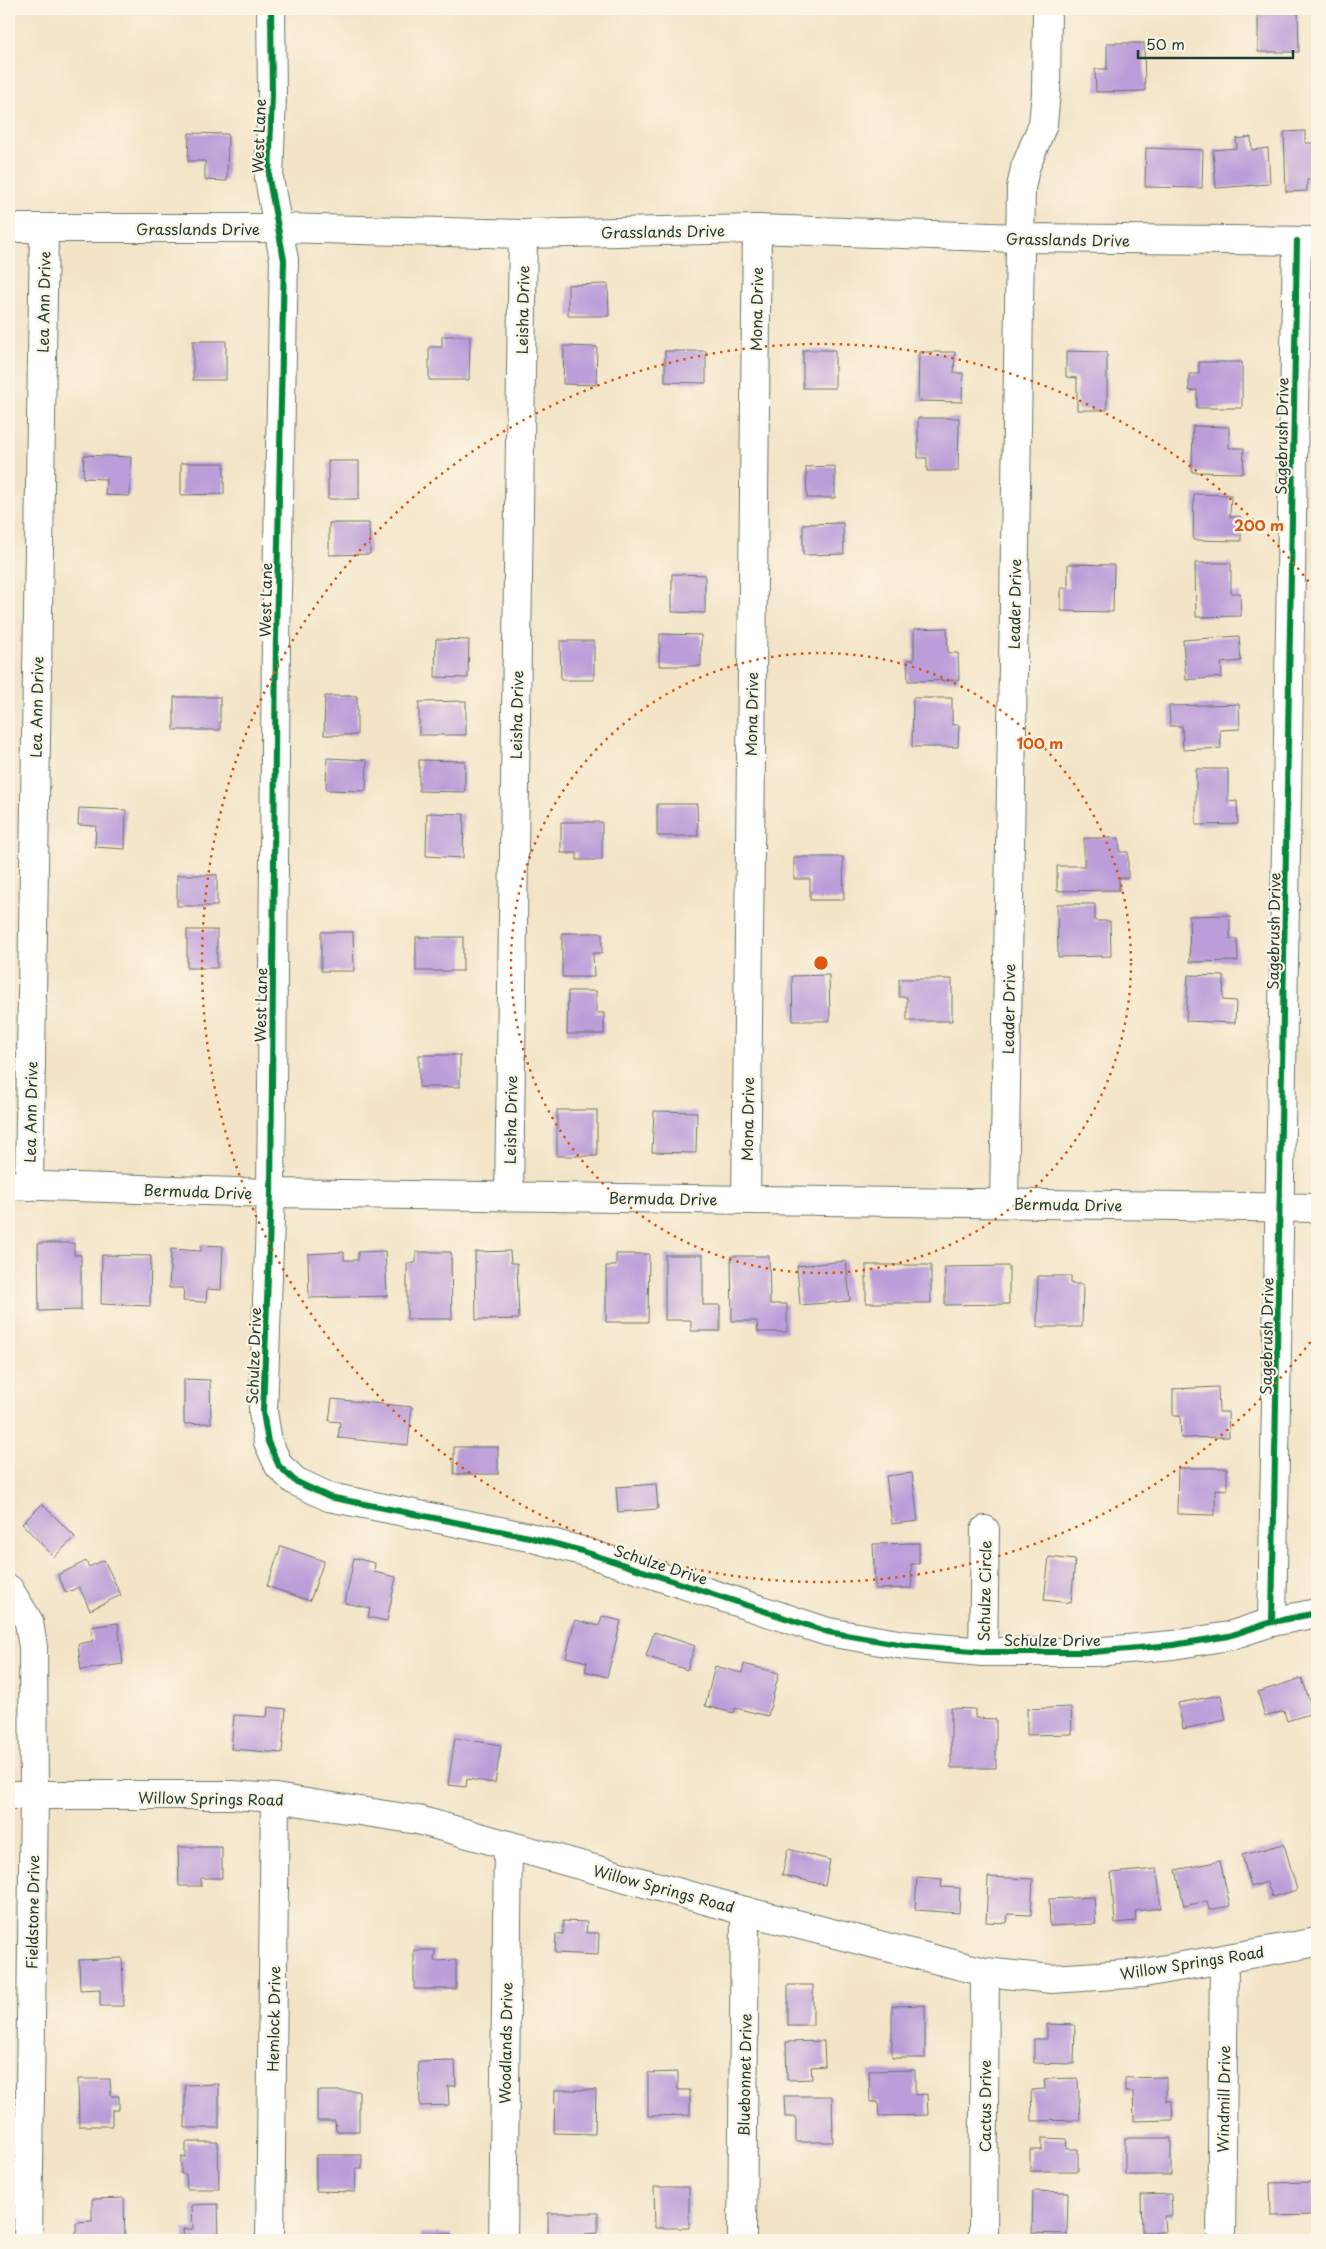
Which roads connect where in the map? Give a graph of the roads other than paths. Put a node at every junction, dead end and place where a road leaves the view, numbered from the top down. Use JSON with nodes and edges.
{"nodes":[{"id":1,"x":271,"y":9,"type":"edge"},
{"id":2,"x":1047,"y":9,"type":"edge"},
{"id":3,"x":9,"y":228,"type":"edge"},
{"id":4,"x":278,"y":228,"type":"junction"},
{"id":5,"x":44,"y":229,"type":"junction"},
{"id":6,"x":757,"y":229,"type":"junction"},
{"id":7,"x":523,"y":234,"type":"junction"},
{"id":8,"x":1020,"y":238,"type":"junction"},
{"id":9,"x":1307,"y":241,"type":"edge"},
{"id":10,"x":19,"y":1186,"type":"edge"},
{"id":11,"x":271,"y":1193,"type":"junction"},
{"id":12,"x":509,"y":1196,"type":"junction"},
{"id":13,"x":746,"y":1199,"type":"junction"},
{"id":14,"x":1004,"y":1203,"type":"junction"},
{"id":15,"x":1281,"y":1208,"type":"junction"},
{"id":16,"x":1317,"y":1208,"type":"edge"},
{"id":17,"x":985,"y":1530,"type":"dead end"},
{"id":18,"x":9,"y":1589,"type":"edge"},
{"id":19,"x":1317,"y":1613,"type":"edge"},
{"id":20,"x":1272,"y":1622,"type":"junction"},
{"id":21,"x":983,"y":1652,"type":"junction"},
{"id":22,"x":21,"y":1796,"type":"edge"},
{"id":23,"x":275,"y":1798,"type":"junction"},
{"id":24,"x":508,"y":1846,"type":"junction"},
{"id":25,"x":745,"y":1910,"type":"junction"},
{"id":26,"x":1317,"y":1942,"type":"edge"},
{"id":27,"x":1224,"y":1959,"type":"junction"},
{"id":28,"x":985,"y":1972,"type":"junction"},
{"id":29,"x":28,"y":2240,"type":"edge"},
{"id":30,"x":270,"y":2240,"type":"edge"},
{"id":31,"x":503,"y":2240,"type":"edge"},
{"id":32,"x":742,"y":2240,"type":"edge"},
{"id":33,"x":983,"y":2240,"type":"edge"},
{"id":34,"x":1221,"y":2240,"type":"edge"}],
"edges":[{"from":1,"to":4,"type":"street","name":"West Lane"},
{"from":2,"to":8,"type":"street","name":"Leader Drive"},
{"from":3,"to":5,"type":"street","name":"Grasslands Drive"},
{"from":4,"to":5,"type":"street","name":"Grasslands Drive"},
{"from":4,"to":7,"type":"street","name":"Grasslands Drive"},
{"from":4,"to":11,"type":"street","name":"West Lane"},
{"from":5,"to":10,"type":"street","name":"Lea Ann Drive"},
{"from":6,"to":7,"type":"street","name":"Grasslands Drive"},
{"from":6,"to":8,"type":"street","name":"Grasslands Drive"},
{"from":6,"to":13,"type":"street","name":"Mona Drive"},
{"from":7,"to":12,"type":"street","name":"Leisha Drive"},
{"from":8,"to":9,"type":"street","name":"Grasslands Drive"},
{"from":8,"to":14,"type":"street","name":"Leader Drive"},
{"from":9,"to":15,"type":"street","name":"Sagebrush Drive"},
{"from":10,"to":11,"type":"street","name":"Bermuda Drive"},
{"from":11,"to":12,"type":"street","name":"Bermuda Drive"},
{"from":11,"to":21,"type":"street","name":"Schulze Drive"},
{"from":12,"to":13,"type":"street","name":"Bermuda Drive"},
{"from":13,"to":14,"type":"street","name":"Bermuda Drive"},
{"from":14,"to":15,"type":"street","name":"Bermuda Drive"},
{"from":15,"to":16,"type":"street","name":"Bermuda Drive"},
{"from":15,"to":20,"type":"street","name":"Sagebrush Drive"},
{"from":17,"to":21,"type":"street","name":"Schulze Circle"},
{"from":18,"to":22,"type":"street","name":"Fieldstone Drive"},
{"from":19,"to":20,"type":"street","name":"Schulze Drive"},
{"from":20,"to":21,"type":"street","name":"Schulze Drive"},
{"from":22,"to":23,"type":"street","name":"Willow Springs Road"},
{"from":22,"to":29,"type":"street","name":"Fieldstone Drive"},
{"from":23,"to":24,"type":"street","name":"Willow Springs Road"},
{"from":23,"to":30,"type":"street","name":"Hemlock Drive"},
{"from":24,"to":25,"type":"street","name":"Willow Springs Road"},
{"from":24,"to":31,"type":"street","name":"Woodlands Drive"},
{"from":25,"to":28,"type":"street","name":"Willow Springs Road"},
{"from":25,"to":32,"type":"street","name":"Bluebonnet Drive"},
{"from":26,"to":27,"type":"street","name":"Willow Springs Road"},
{"from":27,"to":28,"type":"street","name":"Willow Springs Road"},
{"from":27,"to":34,"type":"street","name":"Windmill Drive"},
{"from":28,"to":33,"type":"street","name":"Cactus Drive"}]}
